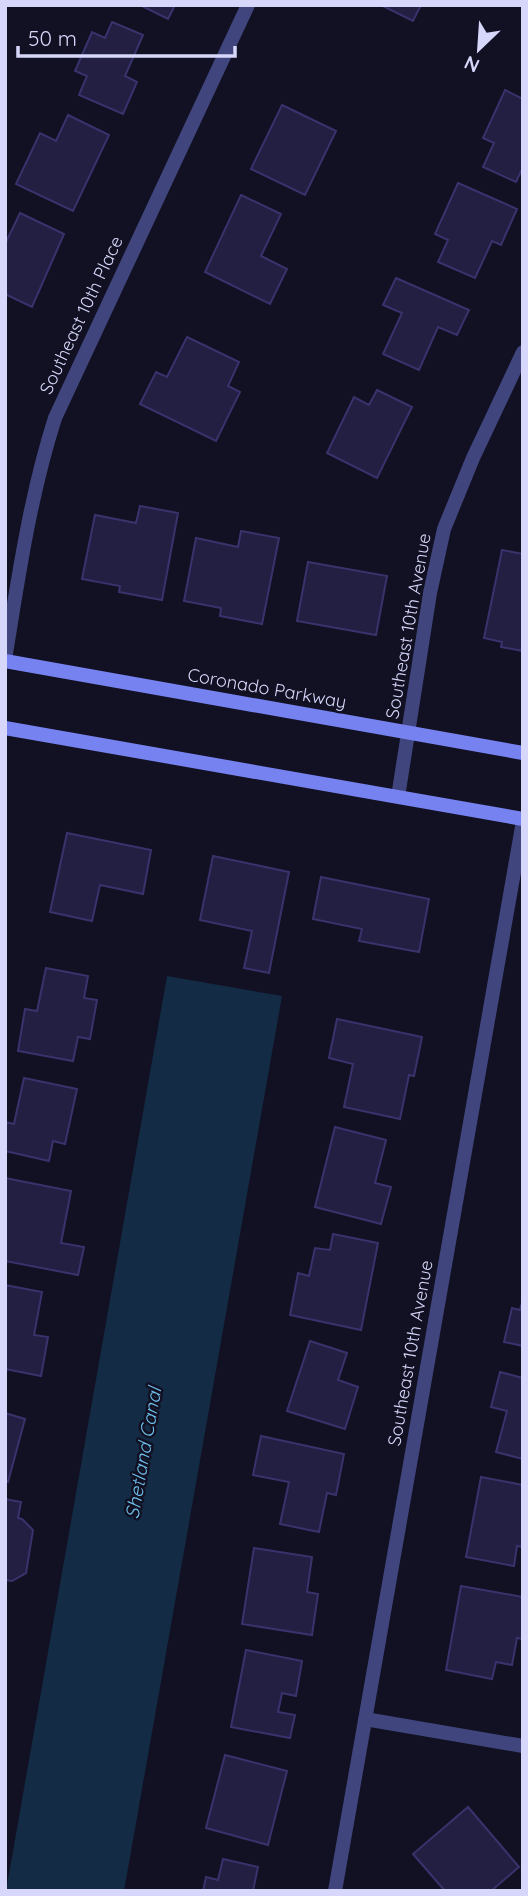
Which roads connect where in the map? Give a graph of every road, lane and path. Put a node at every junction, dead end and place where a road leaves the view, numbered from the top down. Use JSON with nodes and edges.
{"nodes":[{"id":1,"x":248,"y":5,"type":"edge"},
{"id":2,"x":523,"y":352,"type":"edge"},
{"id":3,"x":5,"y":660,"type":"edge"},
{"id":4,"x":5,"y":727,"type":"edge"},
{"id":5,"x":408,"y":733,"type":"junction"},
{"id":6,"x":523,"y":753,"type":"edge"},
{"id":7,"x":398,"y":797,"type":"junction"},
{"id":8,"x":523,"y":820,"type":"edge"},
{"id":9,"x":365,"y":1719,"type":"junction"},
{"id":10,"x":523,"y":1746,"type":"edge"},
{"id":11,"x":335,"y":1891,"type":"edge"}],
"edges":[{"from":1,"to":3,"type":"street","name":"Southeast 10th Place"},
{"from":2,"to":5,"type":"street","name":"Southeast 10th Avenue"},
{"from":3,"to":5,"type":"street","name":"Coronado Parkway"},
{"from":4,"to":7,"type":"street"},
{"from":5,"to":6,"type":"street","name":"Coronado Parkway"},
{"from":5,"to":7,"type":"street","name":"Southeast 10th Avenue"},
{"from":7,"to":8,"type":"street"},
{"from":8,"to":9,"type":"street","name":"Southeast 10th Avenue"},
{"from":9,"to":10,"type":"street"},
{"from":9,"to":11,"type":"street","name":"Southeast 10th Avenue"}]}
